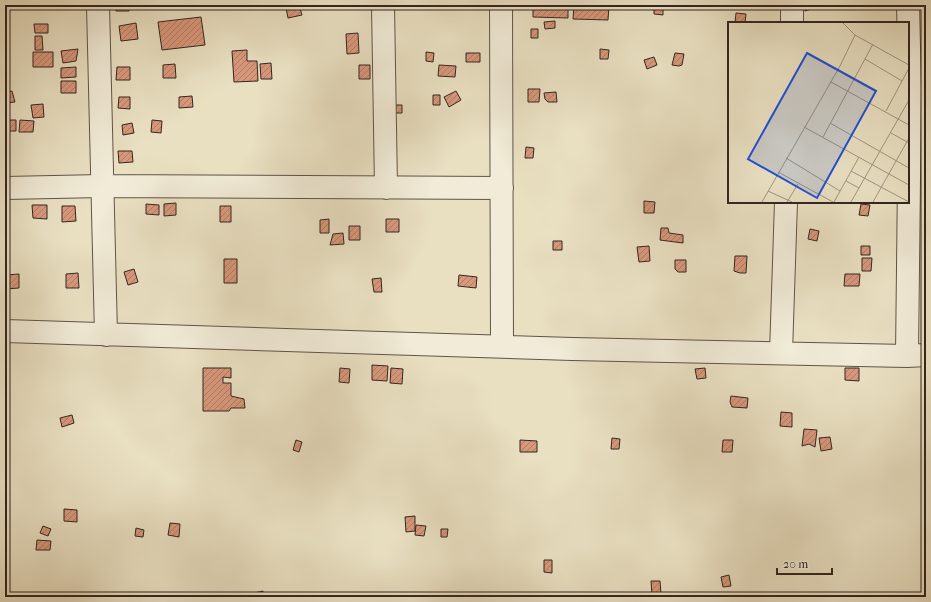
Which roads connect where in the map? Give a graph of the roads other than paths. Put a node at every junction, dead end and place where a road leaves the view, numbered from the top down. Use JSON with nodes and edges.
{"nodes":[{"id":1,"x":98,"y":5,"type":"edge"},
{"id":2,"x":383,"y":5,"type":"edge"},
{"id":3,"x":501,"y":5,"type":"edge"},
{"id":4,"x":792,"y":5,"type":"edge"},
{"id":5,"x":908,"y":5,"type":"edge"},
{"id":6,"x":792,"y":22,"type":"edge"},
{"id":7,"x":908,"y":22,"type":"edge"},
{"id":8,"x":909,"y":48,"type":"edge"},
{"id":9,"x":918,"y":181,"type":"edge"},
{"id":10,"x":102,"y":186,"type":"junction"},
{"id":11,"x":5,"y":188,"type":"edge"},
{"id":12,"x":386,"y":188,"type":"junction"},
{"id":13,"x":502,"y":188,"type":"junction"},
{"id":14,"x":786,"y":203,"type":"edge"},
{"id":15,"x":5,"y":331,"type":"edge"},
{"id":16,"x":106,"y":334,"type":"junction"},
{"id":17,"x":502,"y":346,"type":"junction"},
{"id":18,"x":781,"y":353,"type":"junction"},
{"id":19,"x":916,"y":356,"type":"edge"}],
"edges":[{"from":1,"to":10,"type":"street"},
{"from":2,"to":12,"type":"street"},
{"from":3,"to":13,"type":"street"},
{"from":4,"to":6,"type":"street"},
{"from":5,"to":7,"type":"street"},
{"from":8,"to":9,"type":"street"},
{"from":9,"to":19,"type":"street"},
{"from":10,"to":11,"type":"street"},
{"from":10,"to":12,"type":"street"},
{"from":10,"to":16,"type":"street"},
{"from":12,"to":13,"type":"street"},
{"from":13,"to":17,"type":"street"},
{"from":14,"to":18,"type":"street"},
{"from":15,"to":16,"type":"street"},
{"from":16,"to":17,"type":"street"},
{"from":17,"to":18,"type":"street"},
{"from":18,"to":19,"type":"street"}]}
